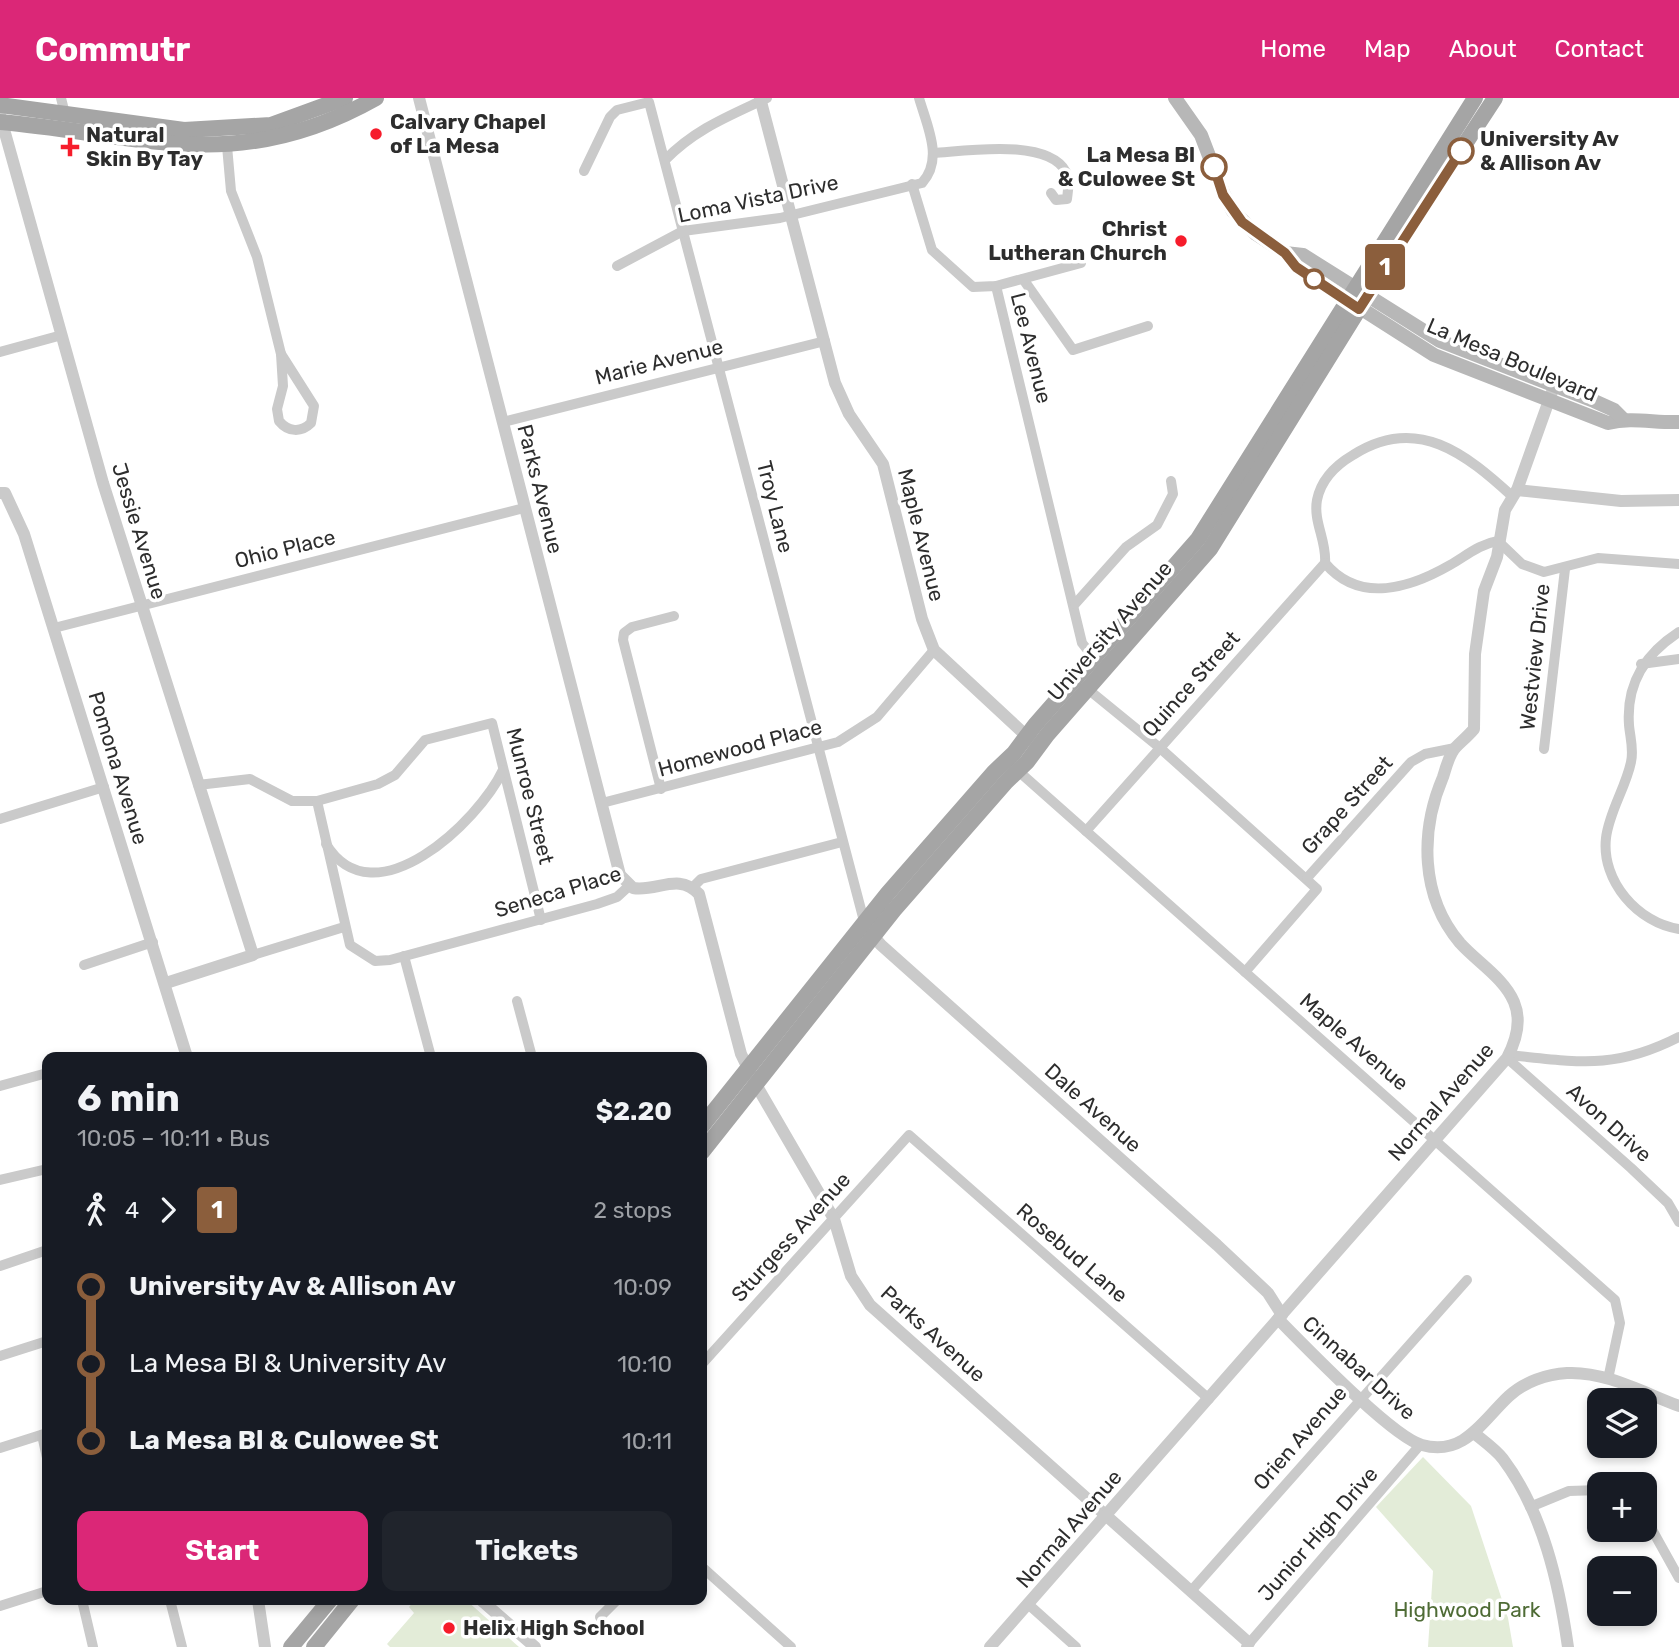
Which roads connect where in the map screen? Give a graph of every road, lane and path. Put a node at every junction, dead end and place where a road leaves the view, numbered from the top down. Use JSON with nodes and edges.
{"nodes":[{"id":1,"x":61,"y":98,"type":"edge"},
{"id":2,"x":345,"y":98,"type":"edge"},
{"id":3,"x":376,"y":98,"type":"edge"},
{"id":4,"x":419,"y":98,"type":"edge"},
{"id":5,"x":919,"y":98,"type":"edge"},
{"id":6,"x":1175,"y":98,"type":"edge"},
{"id":7,"x":1475,"y":98,"type":"edge"},
{"id":8,"x":1495,"y":98,"type":"edge"},
{"id":9,"x":763,"y":99,"type":"edge"},
{"id":10,"x":328,"y":102,"type":"edge"},
{"id":11,"x":0,"y":105,"type":"edge"},
{"id":12,"x":65,"y":114,"type":"junction"},
{"id":13,"x":1,"y":120,"type":"edge"},
{"id":14,"x":247,"y":128,"type":"junction"},
{"id":15,"x":227,"y":146,"type":"junction"},
{"id":16,"x":934,"y":153,"type":"junction"},
{"id":17,"x":665,"y":160,"type":"junction"},
{"id":18,"x":584,"y":171,"type":"dead end"},
{"id":19,"x":912,"y":184,"type":"junction"},
{"id":20,"x":1051,"y":193,"type":"dead end"},
{"id":21,"x":792,"y":215,"type":"junction"},
{"id":22,"x":683,"y":231,"type":"junction"},
{"id":23,"x":1081,"y":263,"type":"dead end"},
{"id":24,"x":617,"y":266,"type":"dead end"},
{"id":25,"x":1023,"y":279,"type":"junction"},
{"id":26,"x":996,"y":286,"type":"junction"},
{"id":27,"x":1357,"y":298,"type":"junction"},
{"id":28,"x":1149,"y":326,"type":"dead end"},
{"id":29,"x":62,"y":335,"type":"junction"},
{"id":30,"x":825,"y":341,"type":"junction"},
{"id":31,"x":0,"y":352,"type":"edge"},
{"id":32,"x":281,"y":355,"type":"junction"},
{"id":33,"x":718,"y":366,"type":"junction"},
{"id":34,"x":1551,"y":394,"type":"junction"},
{"id":35,"x":503,"y":422,"type":"junction"},
{"id":36,"x":1679,"y":422,"type":"edge"},
{"id":37,"x":1171,"y":481,"type":"dead end"},
{"id":38,"x":3,"y":493,"type":"edge"},
{"id":39,"x":1515,"y":493,"type":"junction"},
{"id":40,"x":1679,"y":500,"type":"edge"},
{"id":41,"x":524,"y":508,"type":"junction"},
{"id":42,"x":1498,"y":541,"type":"junction"},
{"id":43,"x":1325,"y":563,"type":"junction"},
{"id":44,"x":1679,"y":564,"type":"edge"},
{"id":45,"x":1565,"y":569,"type":"junction"},
{"id":46,"x":1075,"y":604,"type":"junction"},
{"id":47,"x":141,"y":606,"type":"junction"},
{"id":48,"x":674,"y":616,"type":"dead end"},
{"id":49,"x":54,"y":628,"type":"junction"},
{"id":50,"x":1679,"y":632,"type":"edge"},
{"id":51,"x":934,"y":650,"type":"junction"},
{"id":52,"x":1679,"y":659,"type":"edge"},
{"id":53,"x":1099,"y":663,"type":"junction"},
{"id":54,"x":1641,"y":664,"type":"junction"},
{"id":55,"x":1082,"y":683,"type":"junction"},
{"id":56,"x":1032,"y":742,"type":"junction"},
{"id":57,"x":1160,"y":748,"type":"junction"},
{"id":58,"x":1455,"y":748,"type":"junction"},
{"id":59,"x":818,"y":749,"type":"junction"},
{"id":60,"x":1544,"y":749,"type":"dead end"},
{"id":61,"x":1013,"y":766,"type":"junction"},
{"id":62,"x":503,"y":770,"type":"junction"},
{"id":63,"x":198,"y":785,"type":"junction"},
{"id":64,"x":104,"y":787,"type":"junction"},
{"id":65,"x":661,"y":789,"type":"junction"},
{"id":66,"x":317,"y":801,"type":"junction"},
{"id":67,"x":602,"y":803,"type":"junction"},
{"id":68,"x":0,"y":819,"type":"edge"},
{"id":69,"x":1086,"y":831,"type":"junction"},
{"id":70,"x":324,"y":841,"type":"junction"},
{"id":71,"x":842,"y":842,"type":"junction"},
{"id":72,"x":1307,"y":878,"type":"junction"},
{"id":73,"x":629,"y":886,"type":"junction"},
{"id":74,"x":692,"y":887,"type":"junction"},
{"id":75,"x":541,"y":920,"type":"junction"},
{"id":76,"x":864,"y":921,"type":"junction"},
{"id":77,"x":344,"y":927,"type":"junction"},
{"id":78,"x":1679,"y":929,"type":"edge"},
{"id":79,"x":872,"y":937,"type":"junction"},
{"id":80,"x":153,"y":942,"type":"junction"},
{"id":81,"x":253,"y":955,"type":"junction"},
{"id":82,"x":404,"y":956,"type":"junction"},
{"id":83,"x":84,"y":965,"type":"dead end"},
{"id":84,"x":1245,"y":972,"type":"junction"},
{"id":85,"x":166,"y":983,"type":"junction"},
{"id":86,"x":517,"y":1000,"type":"dead end"},
{"id":87,"x":1679,"y":1037,"type":"edge"},
{"id":88,"x":186,"y":1052,"type":"edge"},
{"id":89,"x":430,"y":1052,"type":"edge"},
{"id":90,"x":531,"y":1052,"type":"edge"},
{"id":91,"x":1508,"y":1057,"type":"junction"},
{"id":92,"x":748,"y":1066,"type":"junction"},
{"id":93,"x":42,"y":1074,"type":"edge"},
{"id":94,"x":755,"y":1083,"type":"junction"},
{"id":95,"x":0,"y":1086,"type":"edge"},
{"id":96,"x":707,"y":1119,"type":"edge"},
{"id":97,"x":909,"y":1135,"type":"joint"},
{"id":98,"x":1435,"y":1140,"type":"junction"},
{"id":99,"x":707,"y":1145,"type":"edge"},
{"id":100,"x":42,"y":1170,"type":"edge"},
{"id":101,"x":0,"y":1180,"type":"edge"},
{"id":102,"x":834,"y":1219,"type":"junction"},
{"id":103,"x":1679,"y":1222,"type":"edge"},
{"id":104,"x":42,"y":1252,"type":"edge"},
{"id":105,"x":0,"y":1266,"type":"edge"},
{"id":106,"x":1467,"y":1280,"type":"dead end"},
{"id":107,"x":1280,"y":1317,"type":"junction"},
{"id":108,"x":42,"y":1343,"type":"edge"},
{"id":109,"x":0,"y":1356,"type":"edge"},
{"id":110,"x":707,"y":1359,"type":"edge"},
{"id":111,"x":1608,"y":1379,"type":"junction"},
{"id":112,"x":1209,"y":1399,"type":"junction"},
{"id":113,"x":1361,"y":1399,"type":"junction"},
{"id":114,"x":1679,"y":1406,"type":"edge"},
{"id":115,"x":1475,"y":1434,"type":"junction"},
{"id":116,"x":42,"y":1435,"type":"edge"},
{"id":117,"x":1420,"y":1445,"type":"junction"},
{"id":118,"x":0,"y":1448,"type":"edge"},
{"id":119,"x":1587,"y":1490,"type":"edge"},
{"id":120,"x":1530,"y":1507,"type":"junction"},
{"id":121,"x":1108,"y":1514,"type":"junction"},
{"id":122,"x":1657,"y":1539,"type":"edge"},
{"id":123,"x":707,"y":1571,"type":"edge"},
{"id":124,"x":1679,"y":1578,"type":"edge"},
{"id":125,"x":1191,"y":1591,"type":"junction"},
{"id":126,"x":42,"y":1593,"type":"edge"},
{"id":127,"x":1028,"y":1604,"type":"junction"},
{"id":128,"x":83,"y":1605,"type":"edge"},
{"id":129,"x":171,"y":1605,"type":"edge"},
{"id":130,"x":259,"y":1605,"type":"edge"},
{"id":131,"x":326,"y":1605,"type":"edge"},
{"id":132,"x":348,"y":1605,"type":"edge"},
{"id":133,"x":487,"y":1605,"type":"edge"},
{"id":134,"x":612,"y":1605,"type":"edge"},
{"id":135,"x":0,"y":1606,"type":"edge"},
{"id":136,"x":600,"y":1617,"type":"dead end"},
{"id":137,"x":1248,"y":1645,"type":"edge"},
{"id":138,"x":93,"y":1647,"type":"edge"},
{"id":139,"x":182,"y":1647,"type":"edge"},
{"id":140,"x":265,"y":1647,"type":"edge"},
{"id":141,"x":291,"y":1647,"type":"edge"},
{"id":142,"x":314,"y":1647,"type":"edge"},
{"id":143,"x":535,"y":1647,"type":"edge"},
{"id":144,"x":791,"y":1647,"type":"edge"},
{"id":145,"x":990,"y":1647,"type":"edge"},
{"id":146,"x":1076,"y":1647,"type":"edge"},
{"id":147,"x":1568,"y":1647,"type":"edge"}],
"edges":[{"from":1,"to":12,"type":"street"},
{"from":2,"to":10,"type":"main road"},
{"from":3,"to":15,"type":"main road"},
{"from":4,"to":35,"type":"street","name":"Parks Avenue"},
{"from":5,"to":16,"type":"street"},
{"from":6,"to":27,"type":"main road","name":"La Mesa Boulevard"},
{"from":7,"to":27,"type":"main road","name":"University Avenue"},
{"from":8,"to":27,"type":"main road","name":"University Avenue"},
{"from":9,"to":17,"type":"street"},
{"from":9,"to":21,"type":"street","name":"Maple Avenue"},
{"from":10,"to":14,"type":"main road"},
{"from":11,"to":12,"type":"main road"},
{"from":12,"to":14,"type":"main road"},
{"from":13,"to":15,"type":"main road"},
{"from":13,"to":29,"type":"street","name":"Jessie Avenue"},
{"from":14,"to":15,"type":"main road"},
{"from":15,"to":32,"type":"street"},
{"from":16,"to":19,"type":"street"},
{"from":16,"to":20,"type":"street"},
{"from":17,"to":18,"type":"street","name":"Troy Lane"},
{"from":17,"to":22,"type":"street","name":"Troy Lane"},
{"from":19,"to":21,"type":"street","name":"Loma Vista Drive"},
{"from":19,"to":26,"type":"street","name":"Lee Avenue"},
{"from":21,"to":22,"type":"street","name":"Loma Vista Drive"},
{"from":21,"to":30,"type":"street","name":"Maple Avenue"},
{"from":22,"to":24,"type":"street","name":"Loma Vista Drive"},
{"from":22,"to":33,"type":"street","name":"Troy Lane"},
{"from":23,"to":25,"type":"street"},
{"from":25,"to":26,"type":"street"},
{"from":25,"to":28,"type":"street"},
{"from":26,"to":46,"type":"street","name":"Lee Avenue"},
{"from":27,"to":34,"type":"main road","name":"La Mesa Boulevard"},
{"from":27,"to":53,"type":"main road","name":"University Avenue"},
{"from":29,"to":31,"type":"street"},
{"from":29,"to":47,"type":"street","name":"Jessie Avenue"},
{"from":30,"to":33,"type":"street","name":"Marie Avenue"},
{"from":30,"to":51,"type":"street","name":"Maple Avenue"},
{"from":32,"to":32,"type":"street"},
{"from":33,"to":35,"type":"street","name":"Marie Avenue"},
{"from":33,"to":59,"type":"street","name":"Troy Lane"},
{"from":34,"to":36,"type":"main road","name":"La Mesa Boulevard"},
{"from":34,"to":39,"type":"street","name":"Normal Avenue"},
{"from":35,"to":41,"type":"street","name":"Parks Avenue"},
{"from":37,"to":46,"type":"street"},
{"from":38,"to":49,"type":"street","name":"Pomona Avenue"},
{"from":39,"to":40,"type":"street"},
{"from":39,"to":42,"type":"street","name":"Normal Avenue"},
{"from":39,"to":43,"type":"street"},
{"from":41,"to":47,"type":"street","name":"Ohio Place"},
{"from":41,"to":67,"type":"street","name":"Parks Avenue"},
{"from":42,"to":43,"type":"street"},
{"from":42,"to":45,"type":"street"},
{"from":42,"to":58,"type":"street","name":"Normal Avenue"},
{"from":43,"to":57,"type":"street","name":"Quince Street"},
{"from":44,"to":45,"type":"street"},
{"from":45,"to":60,"type":"street","name":"Westview Drive"},
{"from":46,"to":53,"type":"street","name":"Lee Avenue"},
{"from":47,"to":49,"type":"street","name":"Ohio Place"},
{"from":47,"to":63,"type":"street","name":"Jessie Avenue"},
{"from":48,"to":65,"type":"street"},
{"from":49,"to":64,"type":"street","name":"Pomona Avenue"},
{"from":50,"to":54,"type":"street"},
{"from":51,"to":56,"type":"street","name":"Maple Avenue"},
{"from":51,"to":59,"type":"street","name":"Homewood Place"},
{"from":52,"to":54,"type":"street"},
{"from":53,"to":55,"type":"main road","name":"University Avenue"},
{"from":54,"to":78,"type":"street"},
{"from":55,"to":56,"type":"main road","name":"University Avenue"},
{"from":55,"to":57,"type":"street"},
{"from":56,"to":61,"type":"main road","name":"University Avenue"},
{"from":57,"to":69,"type":"street","name":"Quince Street"},
{"from":57,"to":72,"type":"street"},
{"from":58,"to":72,"type":"street","name":"Grape Street"},
{"from":58,"to":91,"type":"street","name":"Normal Avenue"},
{"from":59,"to":65,"type":"street","name":"Homewood Place"},
{"from":59,"to":71,"type":"street","name":"Troy Lane"},
{"from":61,"to":69,"type":"street","name":"Maple Avenue"},
{"from":61,"to":76,"type":"main road","name":"University Avenue"},
{"from":61,"to":79,"type":"main road","name":"University Avenue"},
{"from":62,"to":66,"type":"street","name":"Munroe Street"},
{"from":62,"to":70,"type":"street"},
{"from":62,"to":75,"type":"street","name":"Munroe Street"},
{"from":63,"to":66,"type":"street"},
{"from":63,"to":81,"type":"street","name":"Jessie Avenue"},
{"from":64,"to":68,"type":"street"},
{"from":64,"to":80,"type":"street","name":"Pomona Avenue"},
{"from":65,"to":67,"type":"street","name":"Homewood Place"},
{"from":66,"to":70,"type":"street","name":"Seneca Place"},
{"from":67,"to":73,"type":"street","name":"Parks Avenue"},
{"from":69,"to":84,"type":"street","name":"Maple Avenue"},
{"from":70,"to":77,"type":"street","name":"Seneca Place"},
{"from":71,"to":74,"type":"street","name":"Seneca Place"},
{"from":71,"to":76,"type":"street","name":"Troy Lane"},
{"from":72,"to":84,"type":"street","name":"Grape Street"},
{"from":73,"to":74,"type":"street","name":"Seneca Place"},
{"from":73,"to":75,"type":"street","name":"Seneca Place"},
{"from":74,"to":92,"type":"street","name":"Parks Avenue"},
{"from":75,"to":82,"type":"street","name":"Seneca Place"},
{"from":76,"to":79,"type":"street"},
{"from":76,"to":92,"type":"main road","name":"University Avenue"},
{"from":77,"to":81,"type":"street"},
{"from":77,"to":82,"type":"street","name":"Seneca Place"},
{"from":79,"to":94,"type":"main road","name":"University Avenue"},
{"from":79,"to":107,"type":"street","name":"Dale Avenue"},
{"from":80,"to":83,"type":"street"},
{"from":80,"to":85,"type":"street","name":"Pomona Avenue"},
{"from":81,"to":85,"type":"street"},
{"from":82,"to":89,"type":"street"},
{"from":84,"to":98,"type":"street","name":"Maple Avenue"},
{"from":85,"to":88,"type":"street","name":"Pomona Avenue"},
{"from":86,"to":90,"type":"street"},
{"from":87,"to":91,"type":"street"},
{"from":91,"to":98,"type":"street","name":"Normal Avenue"},
{"from":91,"to":103,"type":"street","name":"Avon Drive"},
{"from":92,"to":94,"type":"street","name":"Parks Avenue"},
{"from":92,"to":96,"type":"main road","name":"University Avenue"},
{"from":93,"to":95,"type":"street"},
{"from":94,"to":99,"type":"main road","name":"University Avenue"},
{"from":94,"to":102,"type":"street","name":"Parks Avenue"},
{"from":97,"to":102,"type":"street","name":"Sturgess Avenue"},
{"from":97,"to":112,"type":"street","name":"Rosebud Lane"},
{"from":98,"to":107,"type":"street","name":"Normal Avenue"},
{"from":98,"to":111,"type":"street","name":"Maple Avenue"},
{"from":100,"to":101,"type":"street"},
{"from":102,"to":110,"type":"street","name":"Sturgess Avenue"},
{"from":102,"to":121,"type":"street","name":"Parks Avenue"},
{"from":104,"to":105,"type":"street"},
{"from":106,"to":113,"type":"street","name":"Orien Avenue"},
{"from":107,"to":112,"type":"street","name":"Normal Avenue"},
{"from":107,"to":113,"type":"street","name":"Cinnabar Drive"},
{"from":108,"to":109,"type":"street"},
{"from":111,"to":114,"type":"street","name":"Cinnabar Drive"},
{"from":111,"to":115,"type":"street","name":"Cinnabar Drive"},
{"from":112,"to":121,"type":"street","name":"Normal Avenue"},
{"from":113,"to":117,"type":"street","name":"Cinnabar Drive"},
{"from":113,"to":125,"type":"street","name":"Orien Avenue"},
{"from":115,"to":117,"type":"street","name":"Cinnabar Drive"},
{"from":115,"to":120,"type":"street"},
{"from":116,"to":118,"type":"street"},
{"from":117,"to":137,"type":"street","name":"Junior High Drive"},
{"from":119,"to":120,"type":"street"},
{"from":120,"to":147,"type":"street"},
{"from":121,"to":125,"type":"street","name":"Parks Avenue"},
{"from":121,"to":127,"type":"street","name":"Normal Avenue"},
{"from":122,"to":124,"type":"street"},
{"from":123,"to":144,"type":"street"},
{"from":125,"to":137,"type":"street","name":"Parks Avenue"},
{"from":126,"to":135,"type":"street"},
{"from":127,"to":145,"type":"street","name":"Normal Avenue"},
{"from":127,"to":146,"type":"street"},
{"from":128,"to":138,"type":"street"},
{"from":129,"to":139,"type":"street"},
{"from":130,"to":140,"type":"street"},
{"from":131,"to":141,"type":"main road"},
{"from":132,"to":142,"type":"main road"},
{"from":133,"to":143,"type":"street"},
{"from":134,"to":136,"type":"street"}]}
